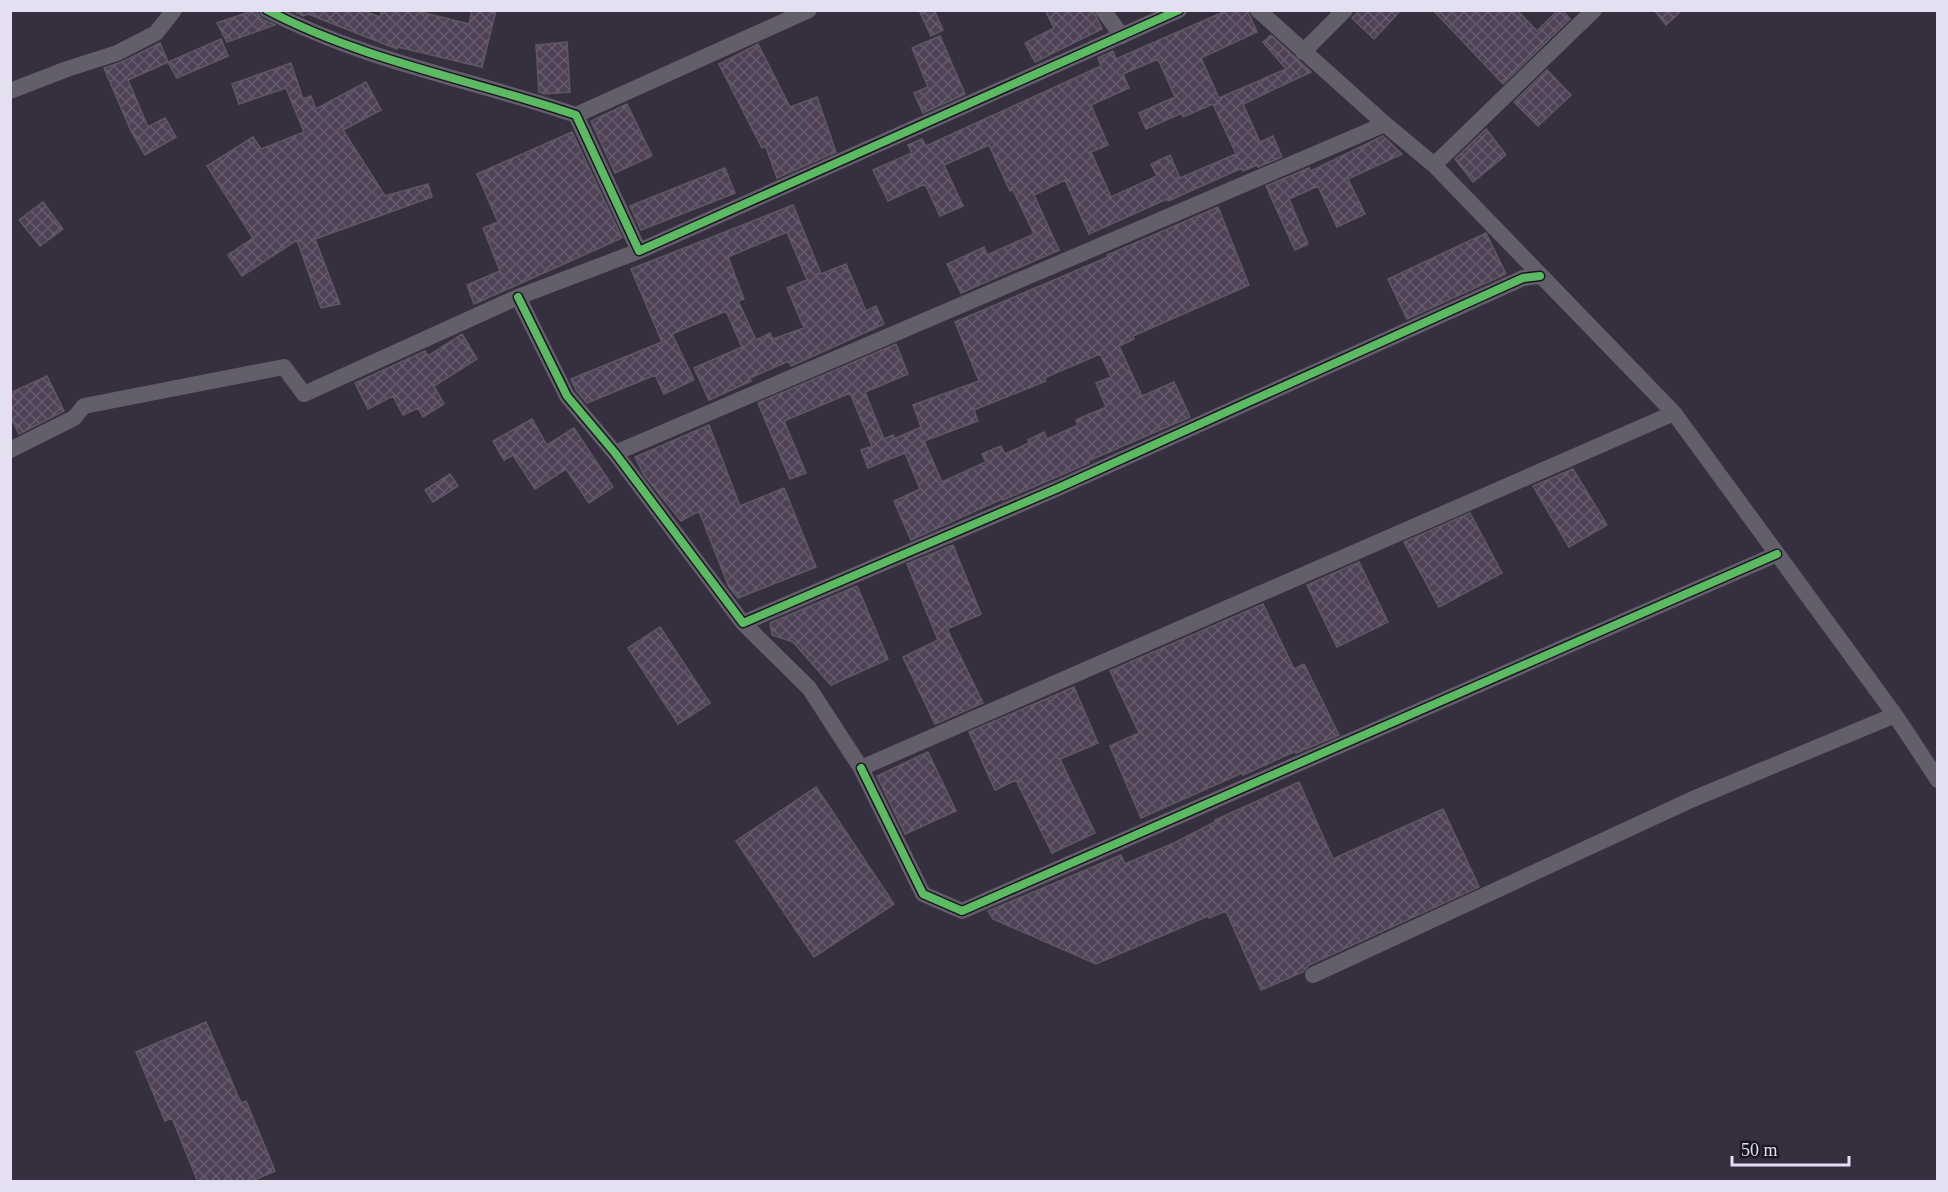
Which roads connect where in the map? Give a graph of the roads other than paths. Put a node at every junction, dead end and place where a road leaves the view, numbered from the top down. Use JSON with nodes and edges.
{"nodes":[{"id":1,"x":174,"y":10,"type":"edge"},
{"id":2,"x":267,"y":10,"type":"edge"},
{"id":3,"x":809,"y":10,"type":"edge"},
{"id":4,"x":1103,"y":10,"type":"edge"},
{"id":5,"x":1179,"y":10,"type":"edge"},
{"id":6,"x":1258,"y":10,"type":"edge"},
{"id":7,"x":1345,"y":10,"type":"edge"},
{"id":8,"x":1594,"y":10,"type":"edge"},
{"id":9,"x":1122,"y":36,"type":"junction"},
{"id":10,"x":1303,"y":52,"type":"junction"},
{"id":11,"x":10,"y":91,"type":"edge"},
{"id":12,"x":576,"y":115,"type":"junction"},
{"id":13,"x":1385,"y":124,"type":"junction"},
{"id":14,"x":1434,"y":165,"type":"junction"},
{"id":15,"x":639,"y":252,"type":"junction"},
{"id":16,"x":1540,"y":276,"type":"junction"},
{"id":17,"x":518,"y":297,"type":"junction"},
{"id":18,"x":1674,"y":413,"type":"junction"},
{"id":19,"x":10,"y":450,"type":"edge"},
{"id":20,"x":615,"y":453,"type":"junction"},
{"id":21,"x":1777,"y":554,"type":"junction"},
{"id":22,"x":743,"y":623,"type":"junction"},
{"id":23,"x":1895,"y":715,"type":"junction"},
{"id":24,"x":861,"y":768,"type":"junction"},
{"id":25,"x":1938,"y":780,"type":"edge"},
{"id":26,"x":1313,"y":975,"type":"dead end"}],
"edges":[{"from":1,"to":11,"type":"street"},
{"from":2,"to":12,"type":"street"},
{"from":3,"to":12,"type":"street"},
{"from":4,"to":9,"type":"street"},
{"from":5,"to":9,"type":"street"},
{"from":6,"to":10,"type":"street"},
{"from":7,"to":10,"type":"street"},
{"from":8,"to":14,"type":"street"},
{"from":9,"to":15,"type":"street"},
{"from":10,"to":13,"type":"street"},
{"from":12,"to":15,"type":"street"},
{"from":13,"to":14,"type":"street"},
{"from":13,"to":20,"type":"street"},
{"from":14,"to":16,"type":"street"},
{"from":15,"to":17,"type":"street"},
{"from":16,"to":18,"type":"street"},
{"from":16,"to":22,"type":"street"},
{"from":17,"to":19,"type":"street"},
{"from":17,"to":20,"type":"street"},
{"from":18,"to":21,"type":"street"},
{"from":18,"to":24,"type":"street"},
{"from":20,"to":22,"type":"street"},
{"from":21,"to":23,"type":"street"},
{"from":21,"to":24,"type":"street"},
{"from":22,"to":24,"type":"street"},
{"from":23,"to":25,"type":"street"},
{"from":23,"to":26,"type":"street"}]}
